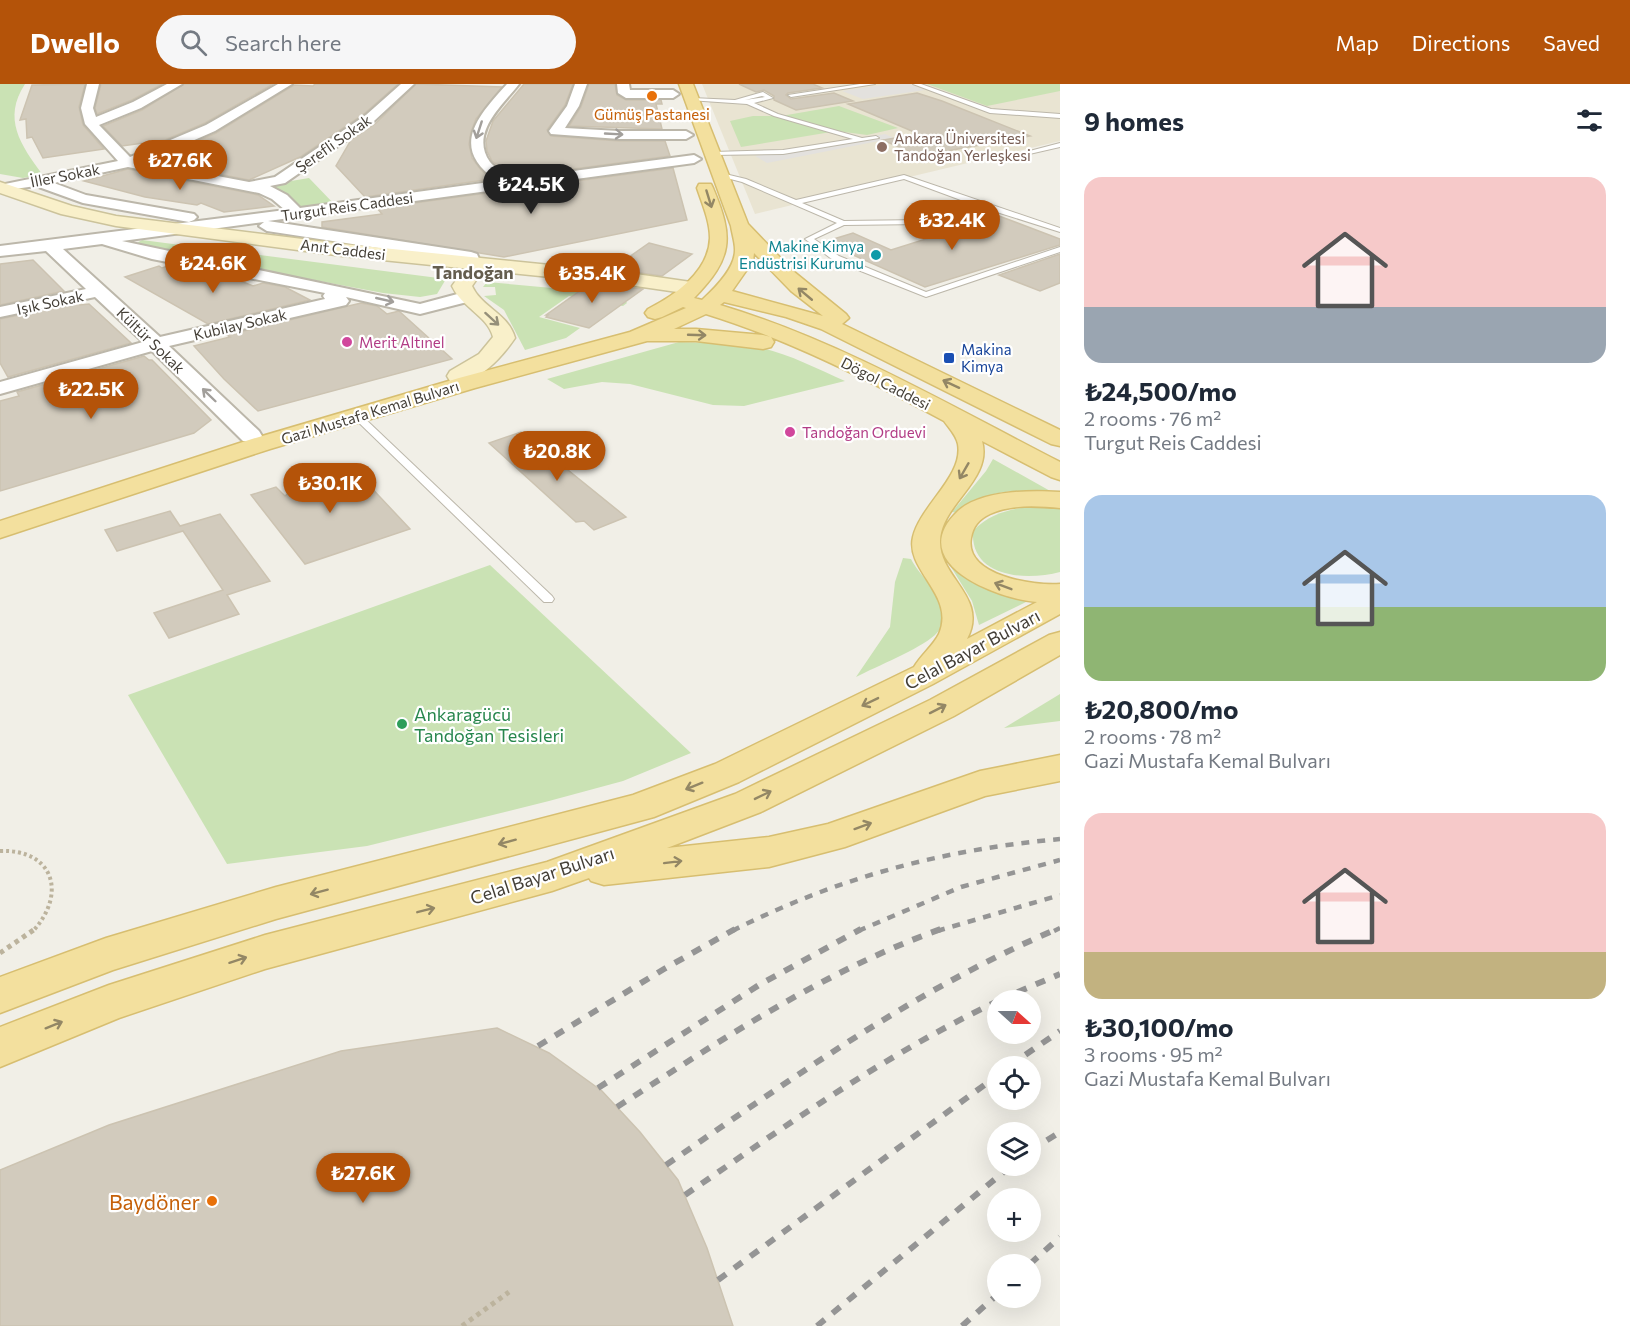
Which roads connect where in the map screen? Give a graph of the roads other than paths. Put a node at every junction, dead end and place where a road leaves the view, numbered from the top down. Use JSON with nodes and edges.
{"nodes":[{"id":1,"x":93,"y":84,"type":"edge"},
{"id":2,"x":176,"y":84,"type":"edge"},
{"id":3,"x":286,"y":84,"type":"edge"},
{"id":4,"x":408,"y":84,"type":"edge"},
{"id":5,"x":513,"y":84,"type":"edge"},
{"id":6,"x":581,"y":84,"type":"edge"},
{"id":7,"x":623,"y":84,"type":"edge"},
{"id":8,"x":872,"y":84,"type":"edge"},
{"id":9,"x":916,"y":84,"type":"edge"},
{"id":10,"x":676,"y":87,"type":"edge"},
{"id":11,"x":791,"y":95,"type":"dead end"},
{"id":12,"x":88,"y":100,"type":"junction"},
{"id":13,"x":692,"y":100,"type":"junction"},
{"id":14,"x":736,"y":100,"type":"junction"},
{"id":15,"x":748,"y":102,"type":"junction"},
{"id":16,"x":140,"y":103,"type":"junction"},
{"id":17,"x":1060,"y":116,"type":"edge"},
{"id":18,"x":92,"y":124,"type":"junction"},
{"id":19,"x":687,"y":135,"type":"junction"},
{"id":20,"x":876,"y":138,"type":"dead end"},
{"id":21,"x":862,"y":140,"type":"junction"},
{"id":22,"x":1060,"y":145,"type":"edge"},
{"id":23,"x":1025,"y":153,"type":"dead end"},
{"id":24,"x":713,"y":154,"type":"junction"},
{"id":25,"x":694,"y":159,"type":"junction"},
{"id":26,"x":128,"y":163,"type":"junction"},
{"id":27,"x":720,"y":175,"type":"junction"},
{"id":28,"x":35,"y":181,"type":"junction"},
{"id":29,"x":509,"y":183,"type":"junction"},
{"id":30,"x":250,"y":186,"type":"junction"},
{"id":31,"x":1,"y":191,"type":"edge"},
{"id":32,"x":796,"y":202,"type":"junction"},
{"id":33,"x":984,"y":206,"type":"junction"},
{"id":34,"x":296,"y":213,"type":"junction"},
{"id":35,"x":236,"y":221,"type":"junction"},
{"id":36,"x":843,"y":223,"type":"junction"},
{"id":37,"x":740,"y":226,"type":"junction"},
{"id":38,"x":173,"y":229,"type":"junction"},
{"id":39,"x":1060,"y":230,"type":"edge"},
{"id":40,"x":141,"y":233,"type":"junction"},
{"id":41,"x":98,"y":240,"type":"junction"},
{"id":42,"x":49,"y":245,"type":"junction"},
{"id":43,"x":1060,"y":249,"type":"edge"},
{"id":44,"x":0,"y":251,"type":"edge"},
{"id":45,"x":469,"y":279,"type":"junction"},
{"id":46,"x":100,"y":291,"type":"junction"},
{"id":47,"x":342,"y":291,"type":"junction"},
{"id":48,"x":685,"y":294,"type":"junction"},
{"id":49,"x":713,"y":301,"type":"junction"},
{"id":50,"x":0,"y":312,"type":"edge"},
{"id":51,"x":638,"y":337,"type":"junction"},
{"id":52,"x":156,"y":344,"type":"junction"},
{"id":53,"x":846,"y":362,"type":"junction"},
{"id":54,"x":905,"y":362,"type":"junction"},
{"id":55,"x":458,"y":376,"type":"junction"},
{"id":56,"x":0,"y":388,"type":"edge"},
{"id":57,"x":985,"y":400,"type":"junction"},
{"id":58,"x":357,"y":416,"type":"junction"},
{"id":59,"x":955,"y":419,"type":"junction"},
{"id":60,"x":1060,"y":421,"type":"edge"},
{"id":61,"x":251,"y":436,"type":"junction"},
{"id":62,"x":1060,"y":439,"type":"edge"},
{"id":63,"x":1060,"y":472,"type":"edge"},
{"id":64,"x":1060,"y":500,"type":"edge"},
{"id":65,"x":0,"y":515,"type":"edge"},
{"id":66,"x":0,"y":530,"type":"edge"},
{"id":67,"x":1060,"y":593,"type":"edge"},
{"id":68,"x":548,"y":599,"type":"dead end"},
{"id":69,"x":1060,"y":602,"type":"edge"},
{"id":70,"x":1060,"y":642,"type":"edge"},
{"id":71,"x":922,"y":676,"type":"junction"},
{"id":72,"x":1060,"y":768,"type":"edge"},
{"id":73,"x":552,"y":876,"type":"junction"},
{"id":74,"x":0,"y":995,"type":"edge"},
{"id":75,"x":0,"y":1047,"type":"edge"}],
"edges":[{"from":1,"to":12,"type":"street"},
{"from":2,"to":16,"type":"street"},
{"from":3,"to":26,"type":"street","name":"İller Sokak"},
{"from":4,"to":30,"type":"street","name":"Şerefli Sokak"},
{"from":5,"to":29,"type":"street","one_way":true},
{"from":6,"to":19,"type":"street","one_way":true},
{"from":7,"to":10,"type":"street"},
{"from":8,"to":11,"type":"lane"},
{"from":9,"to":17,"type":"lane"},
{"from":10,"to":13,"type":"main road"},
{"from":10,"to":19,"type":"main road"},
{"from":12,"to":16,"type":"street"},
{"from":12,"to":18,"type":"street"},
{"from":13,"to":14,"type":"lane"},
{"from":13,"to":24,"type":"main road"},
{"from":14,"to":15,"type":"lane"},
{"from":14,"to":15,"type":"lane"},
{"from":15,"to":21,"type":"lane"},
{"from":16,"to":18,"type":"street"},
{"from":18,"to":26,"type":"street"},
{"from":19,"to":25,"type":"main road"},
{"from":20,"to":21,"type":"lane"},
{"from":21,"to":24,"type":"lane"},
{"from":22,"to":23,"type":"lane"},
{"from":24,"to":27,"type":"main road"},
{"from":25,"to":29,"type":"street","name":"Turgut Reis Caddesi"},
{"from":25,"to":48,"type":"main road","one_way":true},
{"from":26,"to":28,"type":"street","name":"İller Sokak"},
{"from":26,"to":30,"type":"street"},
{"from":27,"to":32,"type":"lane"},
{"from":27,"to":37,"type":"main road"},
{"from":28,"to":31,"type":"street","name":"İller Sokak"},
{"from":28,"to":35,"type":"street"},
{"from":29,"to":34,"type":"street","name":"Turgut Reis Caddesi"},
{"from":30,"to":34,"type":"street"},
{"from":31,"to":38,"type":"main road","name":"Anıt Caddesi"},
{"from":31,"to":40,"type":"main road","name":"Anıt Caddesi"},
{"from":32,"to":33,"type":"lane"},
{"from":32,"to":36,"type":"lane"},
{"from":33,"to":36,"type":"lane"},
{"from":33,"to":39,"type":"lane"},
{"from":34,"to":35,"type":"street","name":"Turgut Reis Caddesi"},
{"from":35,"to":38,"type":"street","name":"Turgut Reis Caddesi"},
{"from":35,"to":45,"type":"street"},
{"from":36,"to":43,"type":"lane"},
{"from":37,"to":49,"type":"main road"},
{"from":54,"to":37,"type":"main road","one_way":true},
{"from":38,"to":40,"type":"street","name":"Turgut Reis Caddesi"},
{"from":38,"to":45,"type":"main road","name":"Anıt Caddesi"},
{"from":40,"to":41,"type":"street","name":"Turgut Reis Caddesi"},
{"from":40,"to":45,"type":"main road","name":"Anıt Caddesi"},
{"from":41,"to":42,"type":"street","name":"Turgut Reis Caddesi"},
{"from":41,"to":47,"type":"street"},
{"from":42,"to":44,"type":"street","name":"Turgut Reis Caddesi"},
{"from":42,"to":46,"type":"street","name":"Kültür Sokak"},
{"from":47,"to":45,"type":"street","one_way":true},
{"from":45,"to":48,"type":"main road","name":"Anıt Caddesi"},
{"from":45,"to":55,"type":"main road","one_way":true},
{"from":46,"to":50,"type":"street","name":"Işık Sokak"},
{"from":46,"to":52,"type":"street","name":"Kültür Sokak"},
{"from":47,"to":52,"type":"street","name":"Kubilay Sokak"},
{"from":48,"to":49,"type":"main road","name":"Dögol Caddesi"},
{"from":48,"to":55,"type":"main road","name":"Gazi Mustafa Kemal Bulvarı"},
{"from":49,"to":51,"type":"main road","name":"Gazi Mustafa Kemal Bulvarı"},
{"from":49,"to":53,"type":"main road","name":"Dögol Caddesi"},
{"from":49,"to":54,"type":"main road","name":"Dögol Caddesi"},
{"from":51,"to":53,"type":"main road","one_way":true},
{"from":51,"to":58,"type":"main road","name":"Gazi Mustafa Kemal Bulvarı"},
{"from":52,"to":56,"type":"street","name":"Kubilay Sokak"},
{"from":61,"to":52,"type":"street","name":"Kültür Sokak","one_way":true},
{"from":53,"to":59,"type":"main road","name":"Dögol Caddesi"},
{"from":57,"to":54,"type":"main road","name":"Dögol Caddesi","one_way":true},
{"from":55,"to":61,"type":"main road","name":"Gazi Mustafa Kemal Bulvarı"},
{"from":57,"to":60,"type":"main road"},
{"from":57,"to":62,"type":"main road","name":"Dögol Caddesi"},
{"from":58,"to":66,"type":"main road","name":"Gazi Mustafa Kemal Bulvarı"},
{"from":58,"to":68,"type":"lane"},
{"from":59,"to":63,"type":"main road","name":"Dögol Caddesi"},
{"from":59,"to":71,"type":"main road","one_way":true},
{"from":61,"to":65,"type":"main road","name":"Gazi Mustafa Kemal Bulvarı"},
{"from":67,"to":64,"type":"main road","one_way":true},
{"from":69,"to":71,"type":"main road","name":"Celal Bayar Bulvarı"},
{"from":73,"to":70,"type":"main road","name":"Celal Bayar Bulvarı","one_way":true},
{"from":71,"to":74,"type":"main road","name":"Celal Bayar Bulvarı","one_way":true},
{"from":73,"to":72,"type":"main road","one_way":true},
{"from":75,"to":73,"type":"main road","name":"Celal Bayar Bulvarı","one_way":true}]}
